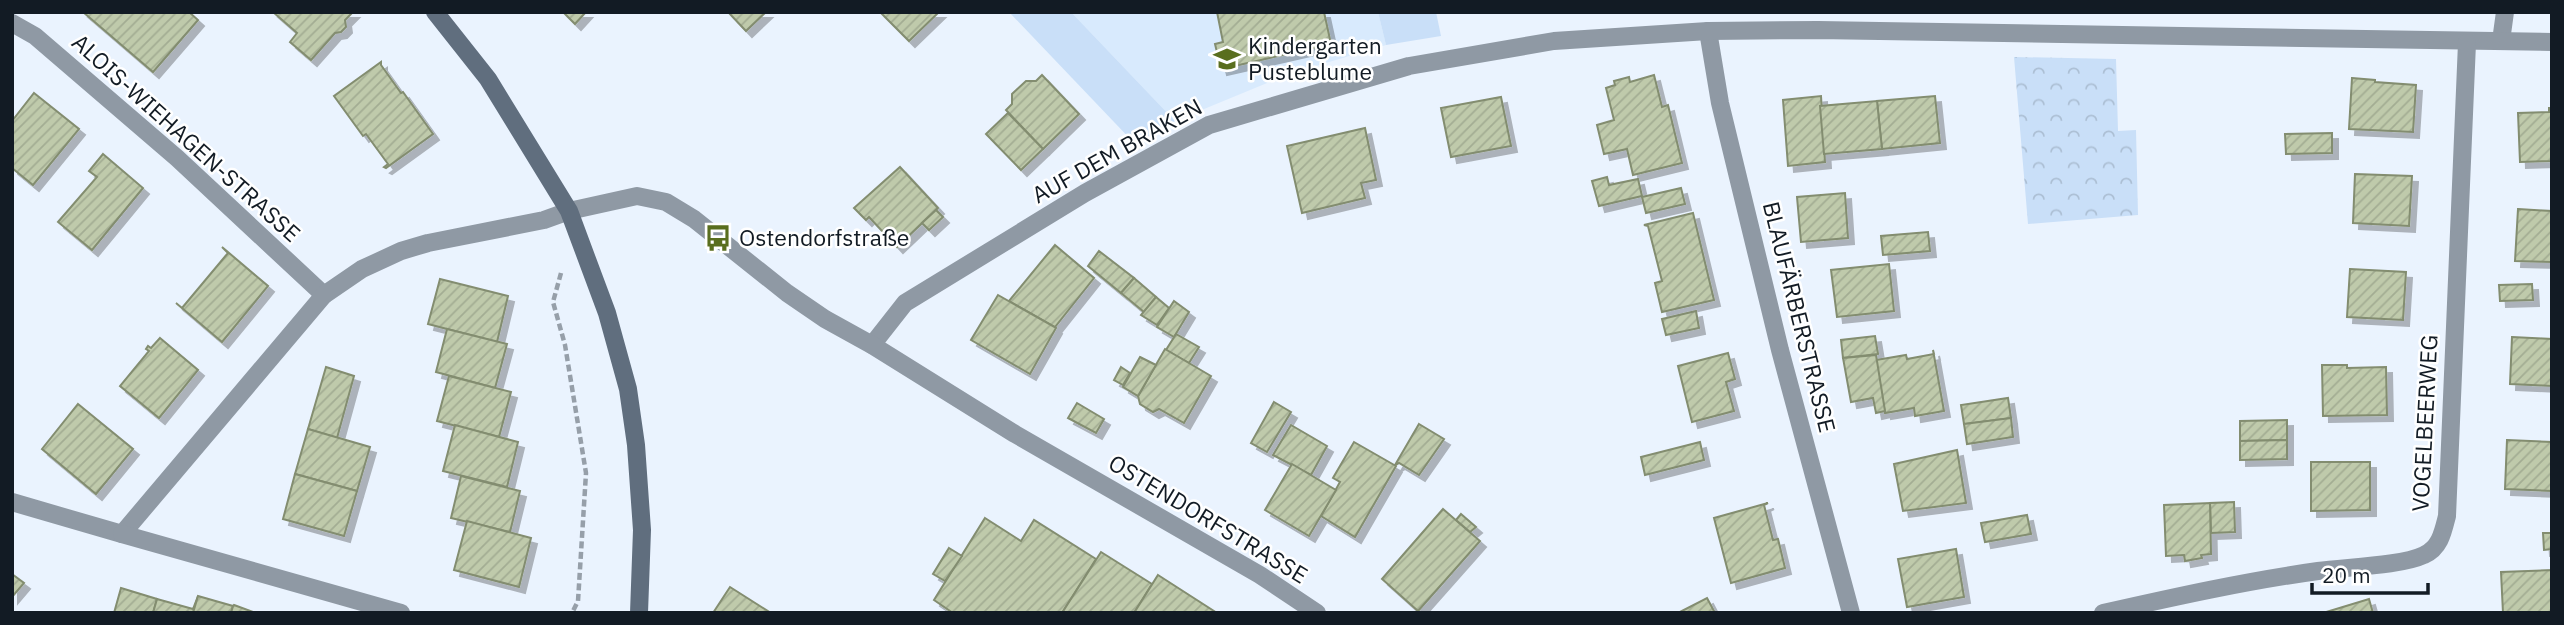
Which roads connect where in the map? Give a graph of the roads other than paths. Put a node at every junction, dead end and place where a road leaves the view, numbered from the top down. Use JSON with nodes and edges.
{"nodes":[{"id":1,"x":435,"y":12,"type":"edge"},
{"id":2,"x":2505,"y":12,"type":"edge"},
{"id":3,"x":1818,"y":21,"type":"edge"},
{"id":4,"x":12,"y":23,"type":"edge"},
{"id":5,"x":1708,"y":31,"type":"junction"},
{"id":6,"x":2501,"y":41,"type":"junction"},
{"id":7,"x":2552,"y":42,"type":"edge"},
{"id":8,"x":2467,"y":43,"type":"junction"},
{"id":9,"x":569,"y":211,"type":"junction"},
{"id":10,"x":324,"y":295,"type":"junction"},
{"id":11,"x":873,"y":345,"type":"junction"},
{"id":12,"x":12,"y":502,"type":"edge"},
{"id":13,"x":122,"y":534,"type":"junction"},
{"id":14,"x":401,"y":613,"type":"edge"},
{"id":15,"x":639,"y":613,"type":"edge"},
{"id":16,"x":1317,"y":613,"type":"edge"},
{"id":17,"x":1851,"y":613,"type":"edge"},
{"id":18,"x":2103,"y":613,"type":"edge"}],
"edges":[{"from":1,"to":9,"type":"street"},
{"from":2,"to":6,"type":"street"},
{"from":3,"to":5,"type":"street","name":"AUF DEM BRAKEN"},
{"from":3,"to":8,"type":"street","name":"AUF DEM BRAKEN"},
{"from":4,"to":10,"type":"street","name":"ALOIS-WIEHAGEN-STRASSE"},
{"from":5,"to":11,"type":"street","name":"AUF DEM BRAKEN"},
{"from":5,"to":17,"type":"street","name":"BLAUFÄRBERSTRASSE"},
{"from":6,"to":7,"type":"street","name":"AUF DEM BRAKEN"},
{"from":6,"to":8,"type":"street","name":"AUF DEM BRAKEN"},
{"from":8,"to":18,"type":"street","name":"VOGELBEERWEG"},
{"from":9,"to":10,"type":"street"},
{"from":9,"to":11,"type":"street","name":"OSTENDORFSTRASSE"},
{"from":9,"to":15,"type":"street"},
{"from":10,"to":13,"type":"street"},
{"from":11,"to":16,"type":"street","name":"OSTENDORFSTRASSE"},
{"from":12,"to":13,"type":"street"},
{"from":13,"to":14,"type":"street"}]}
